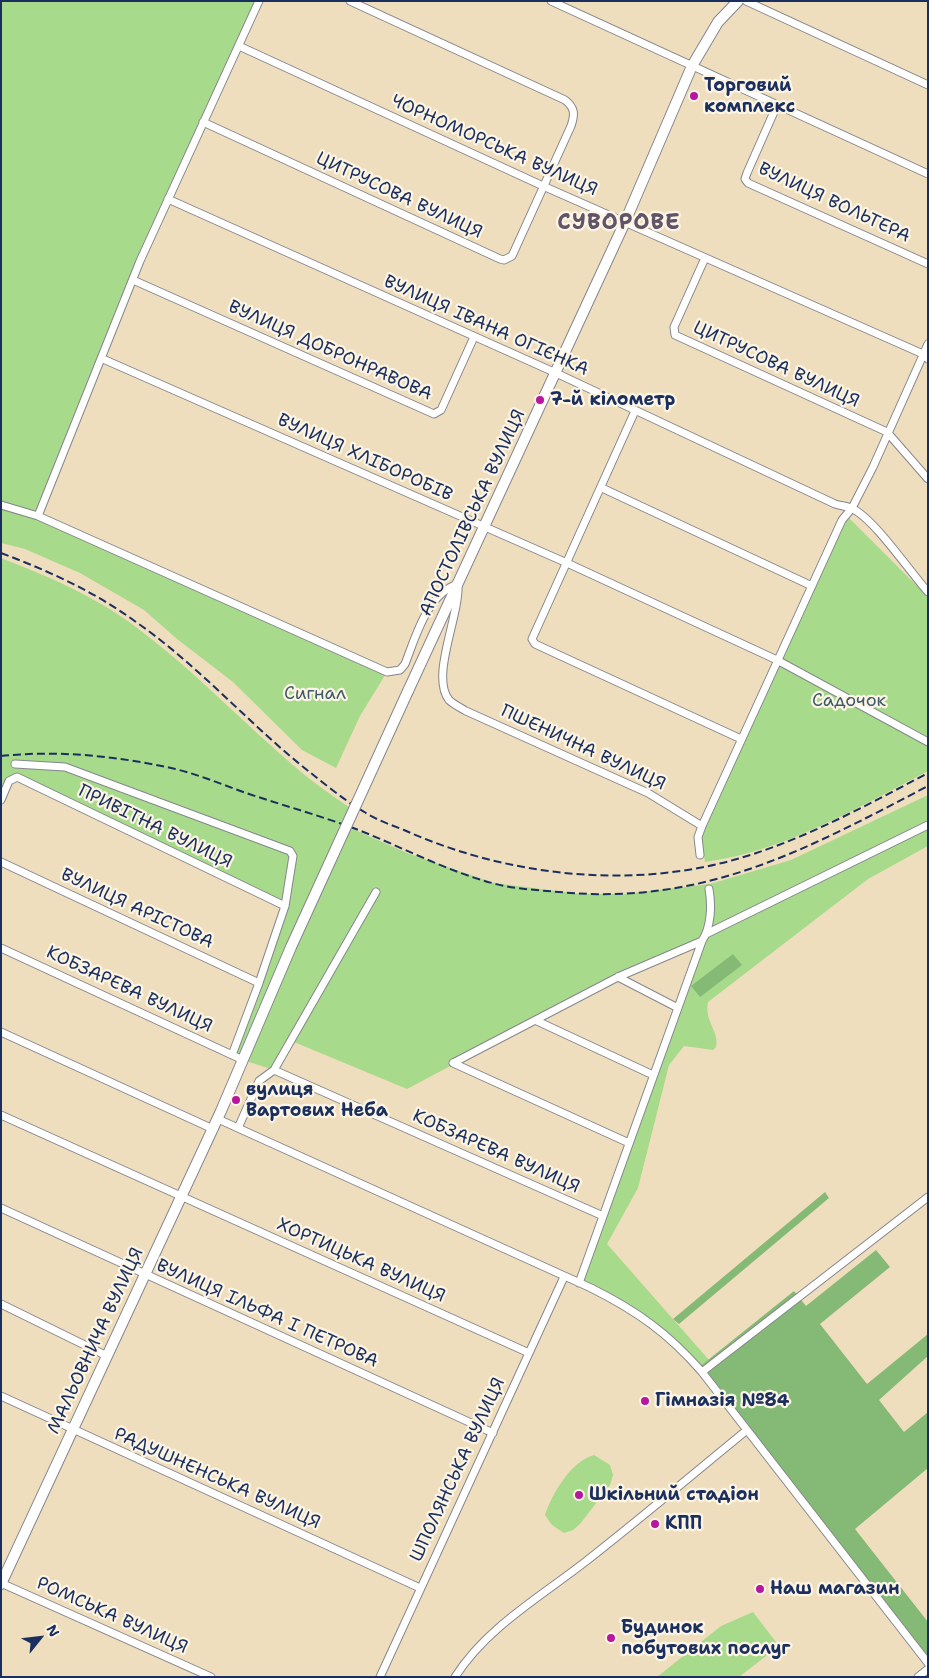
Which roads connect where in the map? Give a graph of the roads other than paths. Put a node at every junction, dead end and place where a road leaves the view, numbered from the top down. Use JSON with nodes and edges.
{"nodes":[{"id":1,"x":259,"y":1,"type":"edge"},
{"id":2,"x":350,"y":1,"type":"edge"},
{"id":3,"x":551,"y":1,"type":"edge"},
{"id":4,"x":738,"y":2,"type":"edge"},
{"id":5,"x":239,"y":46,"type":"junction"},
{"id":6,"x":692,"y":66,"type":"junction"},
{"id":7,"x":928,"y":85,"type":"edge"},
{"id":8,"x":777,"y":105,"type":"junction"},
{"id":9,"x":203,"y":122,"type":"junction"},
{"id":10,"x":928,"y":174,"type":"edge"},
{"id":11,"x":543,"y":186,"type":"junction"},
{"id":12,"x":168,"y":199,"type":"junction"},
{"id":13,"x":625,"y":222,"type":"junction"},
{"id":14,"x":705,"y":258,"type":"junction"},
{"id":15,"x":928,"y":264,"type":"edge"},
{"id":16,"x":133,"y":280,"type":"junction"},
{"id":17,"x":474,"y":337,"type":"junction"},
{"id":18,"x":928,"y":344,"type":"edge"},
{"id":19,"x":926,"y":357,"type":"edge"},
{"id":20,"x":103,"y":360,"type":"junction"},
{"id":21,"x":556,"y":373,"type":"junction"},
{"id":22,"x":635,"y":411,"type":"junction"},
{"id":23,"x":887,"y":432,"type":"junction"},
{"id":24,"x":928,"y":478,"type":"edge"},
{"id":25,"x":602,"y":488,"type":"junction"},
{"id":26,"x":1,"y":505,"type":"edge"},
{"id":27,"x":852,"y":508,"type":"junction"},
{"id":28,"x":38,"y":516,"type":"junction"},
{"id":29,"x":484,"y":528,"type":"junction"},
{"id":30,"x":567,"y":563,"type":"junction"},
{"id":31,"x":458,"y":584,"type":"junction"},
{"id":32,"x":812,"y":586,"type":"junction"},
{"id":33,"x":928,"y":592,"type":"edge"},
{"id":34,"x":777,"y":660,"type":"junction"},
{"id":35,"x":741,"y":739,"type":"junction"},
{"id":36,"x":928,"y":742,"type":"edge"},
{"id":37,"x":15,"y":764,"type":"dead end"},
{"id":38,"x":1,"y":800,"type":"edge"},
{"id":39,"x":928,"y":825,"type":"edge"},
{"id":40,"x":702,"y":826,"type":"junction"},
{"id":41,"x":700,"y":855,"type":"dead end"},
{"id":42,"x":1,"y":862,"type":"edge"},
{"id":43,"x":709,"y":890,"type":"dead end"},
{"id":44,"x":376,"y":892,"type":"dead end"},
{"id":45,"x":285,"y":906,"type":"junction"},
{"id":46,"x":706,"y":934,"type":"junction"},
{"id":47,"x":702,"y":941,"type":"junction"},
{"id":48,"x":1,"y":948,"type":"edge"},
{"id":49,"x":618,"y":977,"type":"junction"},
{"id":50,"x":260,"y":983,"type":"junction"},
{"id":51,"x":678,"y":1008,"type":"junction"},
{"id":52,"x":537,"y":1021,"type":"junction"},
{"id":53,"x":1,"y":1032,"type":"edge"},
{"id":54,"x":232,"y":1055,"type":"junction"},
{"id":55,"x":243,"y":1060,"type":"junction"},
{"id":56,"x":271,"y":1072,"type":"junction"},
{"id":57,"x":654,"y":1075,"type":"junction"},
{"id":58,"x":1,"y":1115,"type":"edge"},
{"id":59,"x":219,"y":1115,"type":"junction"},
{"id":60,"x":238,"y":1128,"type":"junction"},
{"id":61,"x":212,"y":1129,"type":"junction"},
{"id":62,"x":629,"y":1143,"type":"junction"},
{"id":63,"x":181,"y":1196,"type":"junction"},
{"id":64,"x":928,"y":1196,"type":"edge"},
{"id":65,"x":1,"y":1208,"type":"edge"},
{"id":66,"x":603,"y":1216,"type":"junction"},
{"id":67,"x":144,"y":1274,"type":"junction"},
{"id":68,"x":564,"y":1277,"type":"junction"},
{"id":69,"x":579,"y":1283,"type":"junction"},
{"id":70,"x":1,"y":1304,"type":"edge"},
{"id":71,"x":528,"y":1353,"type":"junction"},
{"id":72,"x":107,"y":1356,"type":"junction"},
{"id":73,"x":702,"y":1372,"type":"junction"},
{"id":74,"x":1,"y":1396,"type":"edge"},
{"id":75,"x":73,"y":1429,"type":"junction"},
{"id":76,"x":747,"y":1430,"type":"junction"},
{"id":77,"x":493,"y":1433,"type":"junction"},
{"id":78,"x":1,"y":1583,"type":"edge"},
{"id":79,"x":420,"y":1588,"type":"junction"},
{"id":80,"x":928,"y":1663,"type":"edge"},
{"id":81,"x":928,"y":1669,"type":"edge"},
{"id":82,"x":211,"y":1677,"type":"edge"},
{"id":83,"x":380,"y":1677,"type":"edge"},
{"id":84,"x":455,"y":1677,"type":"edge"},
{"id":85,"x":918,"y":1677,"type":"edge"}],
"edges":[{"from":1,"to":5,"type":"street"},
{"from":2,"to":11,"type":"street","name":"ЦИТРУСОВА ВУЛИЦЯ"},
{"from":3,"to":6,"type":"street"},
{"from":4,"to":6,"type":"street","name":"АПОСТОЛІВСЬКА ВУЛИЦЯ"},
{"from":4,"to":7,"type":"street"},
{"from":5,"to":9,"type":"street"},
{"from":5,"to":11,"type":"street","name":"ЧОРНОМОРСЬКА ВУЛИЦЯ"},
{"from":6,"to":8,"type":"street"},
{"from":6,"to":13,"type":"street","name":"АПОСТОЛІВСЬКА ВУЛИЦЯ"},
{"from":8,"to":10,"type":"street"},
{"from":8,"to":15,"type":"street","name":"ВУЛИЦЯ ВОЛЬТЕРА"},
{"from":9,"to":11,"type":"street","name":"ЦИТРУСОВА ВУЛИЦЯ"},
{"from":9,"to":12,"type":"street"},
{"from":11,"to":13,"type":"street","name":"ЧОРНОМОРСЬКА ВУЛИЦЯ"},
{"from":12,"to":16,"type":"street"},
{"from":12,"to":17,"type":"street","name":"ВУЛИЦЯ ІВАНА ОГІЄНКА"},
{"from":13,"to":14,"type":"street","name":"ЧОРНОМОРСЬКА ВУЛИЦЯ"},
{"from":13,"to":21,"type":"street","name":"АПОСТОЛІВСЬКА ВУЛИЦЯ"},
{"from":14,"to":19,"type":"street","name":"ЧОРНОМОРСЬКА ВУЛИЦЯ"},
{"from":14,"to":23,"type":"street","name":"ЦИТРУСОВА ВУЛИЦЯ"},
{"from":16,"to":17,"type":"street","name":"ВУЛИЦЯ ДОБРОНРАВОВА"},
{"from":16,"to":20,"type":"street"},
{"from":17,"to":21,"type":"street","name":"ВУЛИЦЯ ІВАНА ОГІЄНКА"},
{"from":18,"to":19,"type":"street"},
{"from":19,"to":23,"type":"street"},
{"from":20,"to":28,"type":"street"},
{"from":20,"to":29,"type":"street","name":"ВУЛИЦЯ ХЛІБОРОБІВ"},
{"from":21,"to":22,"type":"street","name":"ВУЛИЦЯ ІВАНА ОГІЄНКА"},
{"from":21,"to":29,"type":"street","name":"АПОСТОЛІВСЬКА ВУЛИЦЯ"},
{"from":22,"to":25,"type":"street"},
{"from":22,"to":27,"type":"street","name":"ВУЛИЦЯ ІВАНА ОГІЄНКА"},
{"from":23,"to":24,"type":"street"},
{"from":23,"to":27,"type":"street"},
{"from":25,"to":30,"type":"street"},
{"from":25,"to":32,"type":"street"},
{"from":26,"to":28,"type":"street"},
{"from":27,"to":32,"type":"street"},
{"from":27,"to":33,"type":"street","name":"ВУЛИЦЯ ІВАНА ОГІЄНКА"},
{"from":28,"to":31,"type":"street"},
{"from":29,"to":30,"type":"street","name":"ВУЛИЦЯ ХЛІБОРОБІВ"},
{"from":29,"to":31,"type":"street","name":"АПОСТОЛІВСЬКА ВУЛИЦЯ"},
{"from":30,"to":34,"type":"street","name":"ВУЛИЦЯ ХЛІБОРОБІВ"},
{"from":30,"to":35,"type":"street"},
{"from":31,"to":40,"type":"street","name":"ПШЕНИЧНА ВУЛИЦЯ"},
{"from":31,"to":55,"type":"street","name":"АПОСТОЛІВСЬКА ВУЛИЦЯ","bridge":true},
{"from":32,"to":34,"type":"street"},
{"from":34,"to":35,"type":"street"},
{"from":34,"to":36,"type":"street","name":"ВУЛИЦЯ ХЛІБОРОБІВ"},
{"from":35,"to":40,"type":"street"},
{"from":37,"to":45,"type":"street"},
{"from":38,"to":45,"type":"street","name":"ПРИВІТНА ВУЛИЦЯ"},
{"from":39,"to":46,"type":"street"},
{"from":40,"to":41,"type":"street"},
{"from":42,"to":50,"type":"street","name":"ВУЛИЦЯ АРІСТОВА"},
{"from":43,"to":46,"type":"street"},
{"from":44,"to":56,"type":"street"},
{"from":45,"to":50,"type":"street"},
{"from":46,"to":47,"type":"street"},
{"from":47,"to":49,"type":"street"},
{"from":47,"to":51,"type":"street"},
{"from":48,"to":54,"type":"street","name":"КОБЗАРЕВА ВУЛИЦЯ"},
{"from":49,"to":51,"type":"street"},
{"from":49,"to":52,"type":"street"},
{"from":50,"to":54,"type":"street"},
{"from":51,"to":57,"type":"street"},
{"from":52,"to":57,"type":"street"},
{"from":52,"to":62,"type":"street"},
{"from":53,"to":61,"type":"street"},
{"from":54,"to":55,"type":"street","name":"КОБЗАРЕВА ВУЛИЦЯ"},
{"from":55,"to":59,"type":"street"},
{"from":56,"to":60,"type":"street"},
{"from":56,"to":66,"type":"street","name":"КОБЗАРЕВА ВУЛИЦЯ"},
{"from":57,"to":62,"type":"street"},
{"from":58,"to":63,"type":"street","name":"ХОРТИЦЬКА ВУЛИЦЯ"},
{"from":59,"to":60,"type":"street"},
{"from":59,"to":61,"type":"street","name":"МАЛЬОВНИЧА ВУЛИЦЯ"},
{"from":60,"to":68,"type":"street"},
{"from":61,"to":63,"type":"street","name":"МАЛЬОВНИЧА ВУЛИЦЯ"},
{"from":62,"to":66,"type":"street"},
{"from":63,"to":67,"type":"street","name":"МАЛЬОВНИЧА ВУЛИЦЯ"},
{"from":63,"to":71,"type":"street","name":"ХОРТИЦЬКА ВУЛИЦЯ"},
{"from":64,"to":73,"type":"street"},
{"from":65,"to":67,"type":"street","name":"ВУЛИЦЯ ІЛЬФА І ПЕТРОВА"},
{"from":66,"to":69,"type":"street"},
{"from":67,"to":72,"type":"street","name":"МАЛЬОВНИЧА ВУЛИЦЯ"},
{"from":67,"to":77,"type":"street","name":"ВУЛИЦЯ ІЛЬФА І ПЕТРОВА"},
{"from":68,"to":69,"type":"street"},
{"from":68,"to":71,"type":"street","name":"ШПОЛЯНСЬКА ВУЛИЦЯ"},
{"from":69,"to":73,"type":"street"},
{"from":70,"to":72,"type":"street"},
{"from":71,"to":77,"type":"street","name":"ШПОЛЯНСЬКА ВУЛИЦЯ"},
{"from":72,"to":75,"type":"street","name":"МАЛЬОВНИЧА ВУЛИЦЯ"},
{"from":73,"to":76,"type":"street"},
{"from":74,"to":75,"type":"street","name":"РАДУШНЕНСЬКА ВУЛИЦЯ"},
{"from":75,"to":78,"type":"street","name":"МАЛЬОВНИЧА ВУЛИЦЯ"},
{"from":75,"to":79,"type":"street","name":"РАДУШНЕНСЬКА ВУЛИЦЯ"},
{"from":76,"to":80,"type":"street"},
{"from":76,"to":84,"type":"street"},
{"from":77,"to":79,"type":"street","name":"ШПОЛЯНСЬКА ВУЛИЦЯ"},
{"from":78,"to":82,"type":"street","name":"РОМСЬКА ВУЛИЦЯ"},
{"from":79,"to":83,"type":"street","name":"ШПОЛЯНСЬКА ВУЛИЦЯ"},
{"from":81,"to":85,"type":"street"}]}
